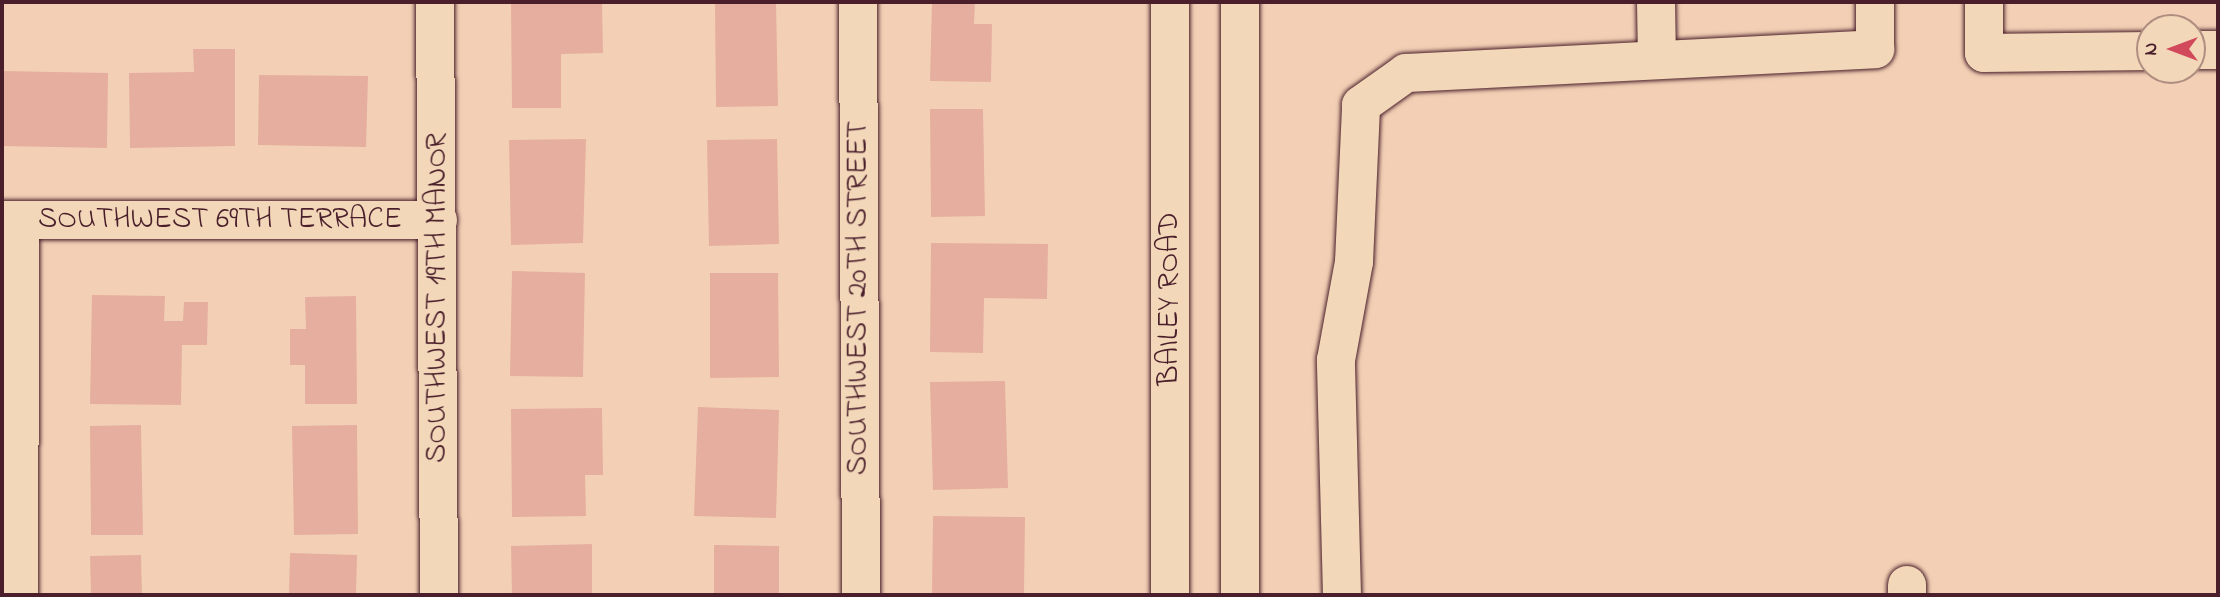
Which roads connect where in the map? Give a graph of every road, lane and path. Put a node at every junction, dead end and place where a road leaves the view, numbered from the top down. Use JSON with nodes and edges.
{"nodes":[{"id":1,"x":435,"y":2,"type":"edge"},
{"id":2,"x":858,"y":2,"type":"edge"},
{"id":3,"x":1170,"y":2,"type":"edge"},
{"id":4,"x":1240,"y":2,"type":"edge"},
{"id":5,"x":1656,"y":2,"type":"edge"},
{"id":6,"x":1875,"y":2,"type":"edge"},
{"id":7,"x":1984,"y":2,"type":"edge"},
{"id":8,"x":2136,"y":51,"type":"edge"},
{"id":9,"x":1657,"y":60,"type":"junction"},
{"id":10,"x":438,"y":220,"type":"junction"},
{"id":11,"x":11,"y":221,"type":"edge"},
{"id":12,"x":19,"y":595,"type":"edge"},
{"id":13,"x":439,"y":595,"type":"edge"},
{"id":14,"x":861,"y":595,"type":"edge"},
{"id":15,"x":1170,"y":595,"type":"edge"},
{"id":16,"x":1240,"y":595,"type":"edge"},
{"id":17,"x":1342,"y":595,"type":"edge"}],
"edges":[{"from":1,"to":10,"type":"street","name":"SOUTHWEST 19TH MANOR"},
{"from":2,"to":14,"type":"street","name":"SOUTHWEST 20TH STREET"},
{"from":3,"to":15,"type":"street","name":"BAILEY ROAD"},
{"from":4,"to":16,"type":"street"},
{"from":5,"to":9,"type":"street"},
{"from":6,"to":9,"type":"street"},
{"from":7,"to":8,"type":"street"},
{"from":9,"to":17,"type":"street"},
{"from":10,"to":11,"type":"street","name":"SOUTHWEST 69TH TERRACE"},
{"from":10,"to":13,"type":"street","name":"SOUTHWEST 19TH MANOR"},
{"from":11,"to":12,"type":"street"}]}
